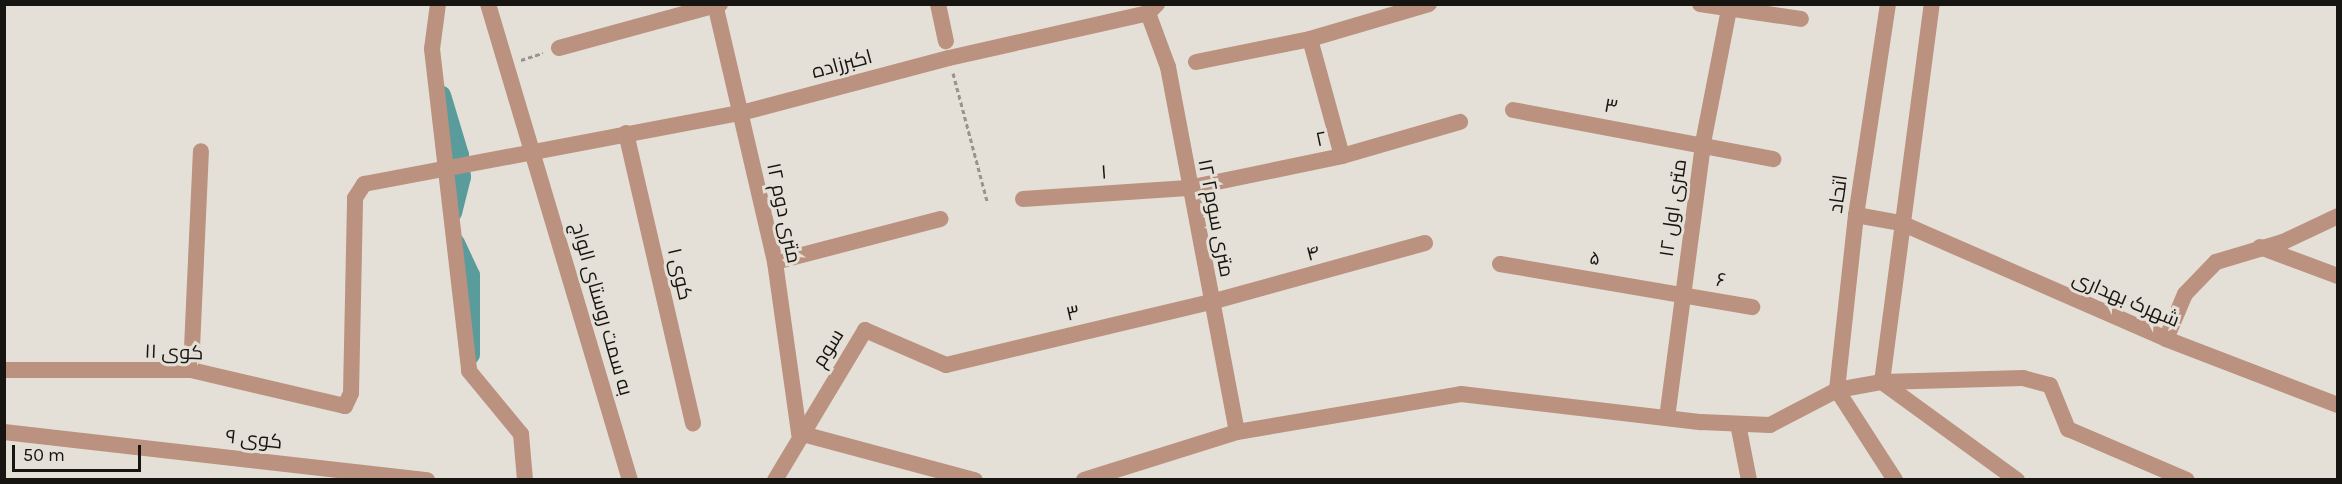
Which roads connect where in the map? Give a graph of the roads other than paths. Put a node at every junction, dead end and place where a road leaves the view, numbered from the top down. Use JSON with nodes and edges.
{"nodes":[{"id":1,"x":438,"y":4,"type":"edge"},
{"id":2,"x":488,"y":4,"type":"edge"},
{"id":3,"x":938,"y":4,"type":"edge"},
{"id":4,"x":1429,"y":4,"type":"edge"},
{"id":5,"x":1700,"y":4,"type":"edge"},
{"id":6,"x":1888,"y":4,"type":"edge"},
{"id":7,"x":1932,"y":4,"type":"edge"},
{"id":8,"x":717,"y":5,"type":"edge"},
{"id":9,"x":1729,"y":7,"type":"edge"},
{"id":10,"x":1153,"y":9,"type":"edge"},
{"id":11,"x":1801,"y":19,"type":"dead end"},
{"id":12,"x":1310,"y":39,"type":"junction"},
{"id":13,"x":559,"y":48,"type":"road end"},
{"id":14,"x":947,"y":49,"type":"junction"},
{"id":15,"x":1196,"y":62,"type":"dead end"},
{"id":16,"x":1513,"y":110,"type":"dead end"},
{"id":17,"x":741,"y":112,"type":"junction"},
{"id":18,"x":1460,"y":122,"type":"dead end"},
{"id":19,"x":626,"y":134,"type":"junction"},
{"id":20,"x":1703,"y":143,"type":"junction"},
{"id":21,"x":201,"y":151,"type":"dead end"},
{"id":22,"x":534,"y":151,"type":"junction"},
{"id":23,"x":1342,"y":156,"type":"junction"},
{"id":24,"x":1773,"y":159,"type":"dead end"},
{"id":25,"x":446,"y":170,"type":"junction"},
{"id":26,"x":1188,"y":188,"type":"junction"},
{"id":27,"x":1023,"y":199,"type":"dead end"},
{"id":28,"x":1856,"y":215,"type":"junction"},
{"id":29,"x":2337,"y":216,"type":"edge"},
{"id":30,"x":940,"y":219,"type":"dead end"},
{"id":31,"x":1901,"y":223,"type":"junction"},
{"id":32,"x":1425,"y":243,"type":"dead end"},
{"id":33,"x":2259,"y":247,"type":"junction"},
{"id":34,"x":775,"y":262,"type":"junction"},
{"id":35,"x":1500,"y":264,"type":"dead end"},
{"id":36,"x":2337,"y":276,"type":"edge"},
{"id":37,"x":1682,"y":294,"type":"junction"},
{"id":38,"x":1211,"y":302,"type":"junction"},
{"id":39,"x":1752,"y":307,"type":"dead end"},
{"id":40,"x":2166,"y":339,"type":"junction"},
{"id":41,"x":946,"y":365,"type":"joint"},
{"id":42,"x":4,"y":370,"type":"edge"},
{"id":43,"x":191,"y":370,"type":"junction"},
{"id":44,"x":1882,"y":382,"type":"junction"},
{"id":45,"x":1837,"y":390,"type":"junction"},
{"id":46,"x":2337,"y":405,"type":"edge"},
{"id":47,"x":338,"y":406,"type":"joint"},
{"id":48,"x":1667,"y":418,"type":"junction"},
{"id":49,"x":693,"y":423,"type":"dead end"},
{"id":50,"x":1738,"y":424,"type":"junction"},
{"id":51,"x":4,"y":432,"type":"edge"},
{"id":52,"x":1237,"y":432,"type":"junction"},
{"id":53,"x":800,"y":433,"type":"junction"},
{"id":54,"x":385,"y":477,"type":"edge"},
{"id":55,"x":427,"y":480,"type":"edge"},
{"id":56,"x":525,"y":480,"type":"edge"},
{"id":57,"x":630,"y":480,"type":"edge"},
{"id":58,"x":775,"y":480,"type":"edge"},
{"id":59,"x":975,"y":480,"type":"edge"},
{"id":60,"x":1084,"y":480,"type":"edge"},
{"id":61,"x":1749,"y":480,"type":"edge"},
{"id":62,"x":1894,"y":480,"type":"edge"},
{"id":63,"x":2017,"y":480,"type":"edge"},
{"id":64,"x":2187,"y":480,"type":"edge"}],
"edges":[{"from":1,"to":25,"type":"street"},
{"from":2,"to":22,"type":"street","name":"به سمت روستای الواج"},
{"from":3,"to":14,"type":"street"},
{"from":4,"to":12,"type":"street"},
{"from":5,"to":9,"type":"street"},
{"from":6,"to":28,"type":"street","name":"اتحاد"},
{"from":7,"to":31,"type":"street"},
{"from":8,"to":13,"type":"street"},
{"from":8,"to":17,"type":"street","name":"۱۲ متری دوم"},
{"from":9,"to":11,"type":"street"},
{"from":9,"to":20,"type":"street","name":"۱۲ متری اول"},
{"from":10,"to":14,"type":"street","name":"اکبرزاده"},
{"from":10,"to":26,"type":"street","name":"۱۲ متری سوم۲"},
{"from":12,"to":15,"type":"street"},
{"from":12,"to":23,"type":"street"},
{"from":14,"to":17,"type":"street","name":"اکبرزاده"},
{"from":16,"to":20,"type":"street","name":"۳"},
{"from":17,"to":19,"type":"street","name":"اکبرزاده"},
{"from":17,"to":34,"type":"street","name":"۱۲ متری دوم"},
{"from":18,"to":23,"type":"street","name":"۲"},
{"from":19,"to":22,"type":"street","name":"اکبرزاده"},
{"from":19,"to":49,"type":"street","name":"کوی ۱"},
{"from":20,"to":24,"type":"street"},
{"from":20,"to":37,"type":"street","name":"۱۲ متری اول"},
{"from":21,"to":43,"type":"street"},
{"from":22,"to":25,"type":"street","name":"اکبرزاده"},
{"from":22,"to":57,"type":"street","name":"به سمت روستای الواج"},
{"from":23,"to":26,"type":"street","name":"۲"},
{"from":25,"to":47,"type":"street","name":"اکبرزاده"},
{"from":25,"to":56,"type":"street"},
{"from":26,"to":27,"type":"street","name":"۱"},
{"from":26,"to":38,"type":"street","name":"۱۲ متری سوم۲"},
{"from":28,"to":31,"type":"street","name":"شهرک بهداری"},
{"from":28,"to":45,"type":"street","name":"اتحاد"},
{"from":29,"to":33,"type":"street"},
{"from":30,"to":34,"type":"street"},
{"from":31,"to":40,"type":"street","name":"شهرک بهداری"},
{"from":31,"to":44,"type":"street"},
{"from":32,"to":38,"type":"street","name":"۴"},
{"from":33,"to":36,"type":"street"},
{"from":33,"to":40,"type":"street"},
{"from":34,"to":53,"type":"street","name":"۱۲ متری دوم"},
{"from":35,"to":37,"type":"street","name":"۵"},
{"from":37,"to":39,"type":"street","name":"۶"},
{"from":37,"to":48,"type":"street","name":"۱۲ متری اول"},
{"from":38,"to":41,"type":"street","name":"۳"},
{"from":38,"to":52,"type":"street","name":"۱۲ متری سوم۲"},
{"from":40,"to":46,"type":"street","name":"شهرک بهداری"},
{"from":41,"to":53,"type":"street","name":"سوم"},
{"from":42,"to":43,"type":"street","name":"کوی ۱۱"},
{"from":43,"to":47,"type":"street","name":"کوی ۱۱"},
{"from":44,"to":45,"type":"street"},
{"from":44,"to":63,"type":"street"},
{"from":44,"to":64,"type":"street"},
{"from":45,"to":50,"type":"street"},
{"from":45,"to":62,"type":"street"},
{"from":48,"to":50,"type":"street"},
{"from":48,"to":52,"type":"street"},
{"from":50,"to":61,"type":"street"},
{"from":51,"to":54,"type":"street","name":"کوی ۹"},
{"from":52,"to":60,"type":"street"},
{"from":53,"to":58,"type":"street"},
{"from":53,"to":59,"type":"street"},
{"from":54,"to":55,"type":"street","name":"کوی ۹"}]}
